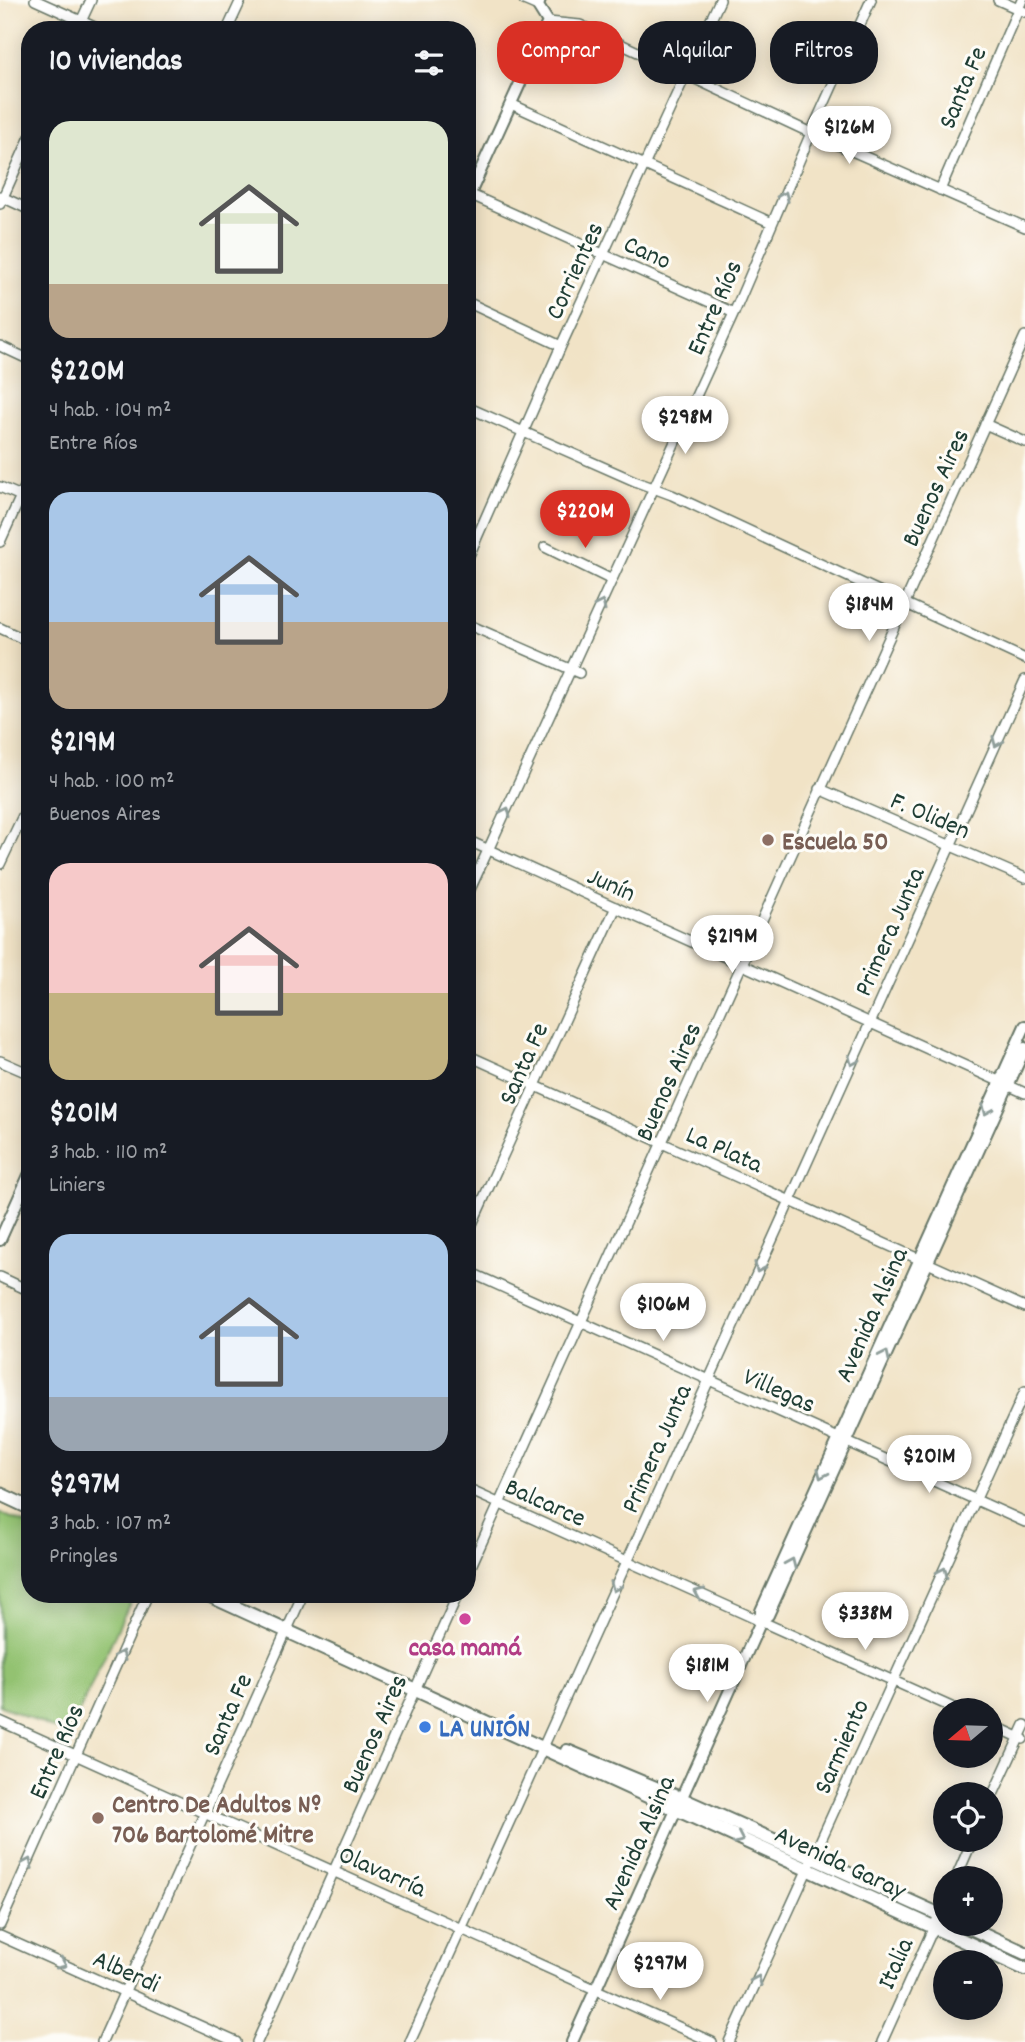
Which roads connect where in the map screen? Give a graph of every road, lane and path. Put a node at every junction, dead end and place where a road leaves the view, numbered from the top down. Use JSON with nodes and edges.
{"nodes":[{"id":1,"x":34,"y":0,"type":"edge"},
{"id":2,"x":91,"y":0,"type":"edge"},
{"id":3,"x":241,"y":0,"type":"edge"},
{"id":4,"x":524,"y":0,"type":"edge"},
{"id":5,"x":720,"y":0,"type":"edge"},
{"id":6,"x":871,"y":0,"type":"edge"},
{"id":7,"x":998,"y":0,"type":"edge"},
{"id":8,"x":539,"y":3,"type":"edge"},
{"id":9,"x":1021,"y":7,"type":"edge"},
{"id":10,"x":70,"y":21,"type":"edge"},
{"id":11,"x":81,"y":21,"type":"edge"},
{"id":12,"x":231,"y":21,"type":"edge"},
{"id":13,"x":548,"y":21,"type":"edge"},
{"id":14,"x":711,"y":21,"type":"edge"},
{"id":15,"x":520,"y":84,"type":"edge"},
{"id":16,"x":683,"y":84,"type":"edge"},
{"id":17,"x":706,"y":84,"type":"edge"},
{"id":18,"x":511,"y":104,"type":"junction"},
{"id":19,"x":811,"y":133,"type":"junction"},
{"id":20,"x":21,"y":157,"type":"edge"},
{"id":21,"x":645,"y":166,"type":"junction"},
{"id":22,"x":476,"y":179,"type":"edge"},
{"id":23,"x":940,"y":190,"type":"junction"},
{"id":24,"x":476,"y":199,"type":"edge"},
{"id":25,"x":1,"y":200,"type":"edge"},
{"id":26,"x":21,"y":207,"type":"edge"},
{"id":27,"x":772,"y":223,"type":"junction"},
{"id":28,"x":1025,"y":228,"type":"edge"},
{"id":29,"x":604,"y":255,"type":"junction"},
{"id":30,"x":476,"y":306,"type":"edge"},
{"id":31,"x":734,"y":313,"type":"junction"},
{"id":32,"x":1025,"y":336,"type":"edge"},
{"id":33,"x":0,"y":346,"type":"edge"},
{"id":34,"x":561,"y":346,"type":"junction"},
{"id":35,"x":21,"y":356,"type":"edge"},
{"id":36,"x":476,"y":411,"type":"edge"},
{"id":37,"x":985,"y":425,"type":"junction"},
{"id":38,"x":524,"y":432,"type":"junction"},
{"id":39,"x":1025,"y":442,"type":"edge"},
{"id":40,"x":0,"y":487,"type":"edge"},
{"id":41,"x":654,"y":488,"type":"junction"},
{"id":42,"x":20,"y":496,"type":"joint"},
{"id":43,"x":476,"y":540,"type":"edge"},
{"id":44,"x":0,"y":542,"type":"edge"},
{"id":45,"x":545,"y":547,"type":"dead end"},
{"id":46,"x":612,"y":580,"type":"junction"},
{"id":47,"x":903,"y":603,"type":"junction"},
{"id":48,"x":0,"y":628,"type":"edge"},
{"id":49,"x":476,"y":628,"type":"edge"},
{"id":50,"x":21,"y":638,"type":"edge"},
{"id":51,"x":1025,"y":659,"type":"edge"},
{"id":52,"x":575,"y":672,"type":"junction"},
{"id":53,"x":1025,"y":680,"type":"edge"},
{"id":54,"x":820,"y":789,"type":"junction"},
{"id":55,"x":21,"y":817,"type":"edge"},
{"id":56,"x":476,"y":844,"type":"edge"},
{"id":57,"x":950,"y":845,"type":"junction"},
{"id":58,"x":4,"y":846,"type":"edge"},
{"id":59,"x":489,"y":850,"type":"junction"},
{"id":60,"x":0,"y":864,"type":"edge"},
{"id":61,"x":476,"y":877,"type":"edge"},
{"id":62,"x":1025,"y":878,"type":"edge"},
{"id":63,"x":616,"y":908,"type":"junction"},
{"id":64,"x":744,"y":964,"type":"junction"},
{"id":65,"x":870,"y":1022,"type":"junction"},
{"id":66,"x":1025,"y":1026,"type":"edge"},
{"id":67,"x":1025,"y":1048,"type":"edge"},
{"id":68,"x":476,"y":1059,"type":"edge"},
{"id":69,"x":0,"y":1061,"type":"edge"},
{"id":70,"x":21,"y":1070,"type":"edge"},
{"id":71,"x":1004,"y":1083,"type":"junction"},
{"id":72,"x":535,"y":1086,"type":"junction"},
{"id":73,"x":1025,"y":1093,"type":"edge"},
{"id":74,"x":662,"y":1143,"type":"junction"},
{"id":75,"x":21,"y":1193,"type":"edge"},
{"id":76,"x":790,"y":1200,"type":"junction"},
{"id":77,"x":476,"y":1215,"type":"edge"},
{"id":78,"x":0,"y":1240,"type":"edge"},
{"id":79,"x":924,"y":1261,"type":"junction"},
{"id":80,"x":476,"y":1275,"type":"edge"},
{"id":81,"x":0,"y":1277,"type":"edge"},
{"id":82,"x":21,"y":1286,"type":"edge"},
{"id":83,"x":1025,"y":1307,"type":"edge"},
{"id":84,"x":581,"y":1322,"type":"junction"},
{"id":85,"x":709,"y":1380,"type":"junction"},
{"id":86,"x":1025,"y":1391,"type":"edge"},
{"id":87,"x":842,"y":1440,"type":"junction"},
{"id":88,"x":476,"y":1493,"type":"edge"},
{"id":89,"x":0,"y":1494,"type":"edge"},
{"id":90,"x":975,"y":1500,"type":"junction"},
{"id":91,"x":0,"y":1502,"type":"edge"},
{"id":92,"x":499,"y":1503,"type":"junction"},
{"id":93,"x":21,"y":1504,"type":"edge"},
{"id":94,"x":21,"y":1512,"type":"edge"},
{"id":95,"x":1025,"y":1522,"type":"edge"},
{"id":96,"x":476,"y":1554,"type":"edge"},
{"id":97,"x":627,"y":1561,"type":"junction"},
{"id":98,"x":144,"y":1603,"type":"edge"},
{"id":99,"x":227,"y":1603,"type":"edge"},
{"id":100,"x":237,"y":1603,"type":"edge"},
{"id":101,"x":299,"y":1603,"type":"edge"},
{"id":102,"x":454,"y":1603,"type":"edge"},
{"id":103,"x":761,"y":1621,"type":"junction"},
{"id":104,"x":288,"y":1629,"type":"junction"},
{"id":105,"x":893,"y":1681,"type":"junction"},
{"id":106,"x":417,"y":1686,"type":"junction"},
{"id":107,"x":933,"y":1699,"type":"edge"},
{"id":108,"x":0,"y":1721,"type":"edge"},
{"id":109,"x":1025,"y":1725,"type":"edge"},
{"id":110,"x":1003,"y":1730,"type":"edge"},
{"id":111,"x":1022,"y":1739,"type":"edge"},
{"id":112,"x":543,"y":1744,"type":"junction"},
{"id":113,"x":76,"y":1755,"type":"junction"},
{"id":114,"x":1000,"y":1782,"type":"edge"},
{"id":115,"x":680,"y":1805,"type":"junction"},
{"id":116,"x":205,"y":1813,"type":"junction"},
{"id":117,"x":813,"y":1857,"type":"junction"},
{"id":118,"x":807,"y":1870,"type":"junction"},
{"id":119,"x":334,"y":1871,"type":"junction"},
{"id":120,"x":933,"y":1907,"type":"edge"},
{"id":121,"x":0,"y":1925,"type":"edge"},
{"id":122,"x":461,"y":1928,"type":"junction"},
{"id":123,"x":933,"y":1928,"type":"joint"},
{"id":124,"x":0,"y":1936,"type":"edge"},
{"id":125,"x":951,"y":1936,"type":"edge"},
{"id":126,"x":988,"y":1936,"type":"edge"},
{"id":127,"x":1025,"y":1953,"type":"edge"},
{"id":128,"x":1025,"y":1969,"type":"edge"},
{"id":129,"x":596,"y":1989,"type":"junction"},
{"id":130,"x":124,"y":1992,"type":"junction"},
{"id":131,"x":102,"y":2042,"type":"edge"},
{"id":132,"x":236,"y":2042,"type":"edge"},
{"id":133,"x":257,"y":2042,"type":"edge"},
{"id":134,"x":410,"y":2042,"type":"edge"},
{"id":135,"x":572,"y":2042,"type":"edge"},
{"id":136,"x":712,"y":2042,"type":"edge"},
{"id":137,"x":729,"y":2042,"type":"edge"},
{"id":138,"x":882,"y":2042,"type":"edge"}],
"edges":[{"from":1,"to":10,"type":"street"},
{"from":2,"to":11,"type":"street"},
{"from":3,"to":12,"type":"street"},
{"from":4,"to":8,"type":"street"},
{"from":5,"to":14,"type":"street","name":"Corrientes"},
{"from":6,"to":19,"type":"street","name":"Entre Ríos"},
{"from":7,"to":9,"type":"street"},
{"from":8,"to":13,"type":"street"},
{"from":9,"to":23,"type":"street","name":"Santa Fe"},
{"from":15,"to":18,"type":"street"},
{"from":16,"to":21,"type":"street","name":"Corrientes"},
{"from":17,"to":19,"type":"street"},
{"from":18,"to":21,"type":"street"},
{"from":18,"to":22,"type":"street"},
{"from":19,"to":23,"type":"street"},
{"from":27,"to":19,"type":"street","name":"Entre Ríos","one_way":true},
{"from":20,"to":25,"type":"street"},
{"from":21,"to":27,"type":"street"},
{"from":21,"to":29,"type":"street","name":"Corrientes"},
{"from":23,"to":28,"type":"street"},
{"from":24,"to":29,"type":"street","name":"Cano"},
{"from":25,"to":26,"type":"street"},
{"from":27,"to":31,"type":"street","name":"Entre Ríos"},
{"from":29,"to":31,"type":"street","name":"Cano"},
{"from":29,"to":34,"type":"street","name":"Corrientes"},
{"from":30,"to":34,"type":"street"},
{"from":31,"to":41,"type":"street","name":"Entre Ríos"},
{"from":32,"to":37,"type":"street","name":"Buenos Aires"},
{"from":33,"to":35,"type":"street"},
{"from":34,"to":38,"type":"street","name":"Corrientes"},
{"from":36,"to":38,"type":"street"},
{"from":37,"to":39,"type":"street"},
{"from":37,"to":47,"type":"street","name":"Buenos Aires"},
{"from":38,"to":41,"type":"street"},
{"from":38,"to":43,"type":"street","name":"Corrientes"},
{"from":40,"to":42,"type":"street"},
{"from":41,"to":46,"type":"street","name":"Entre Ríos"},
{"from":41,"to":47,"type":"street"},
{"from":42,"to":44,"type":"street"},
{"from":45,"to":46,"type":"street"},
{"from":52,"to":46,"type":"street","name":"Entre Ríos","one_way":true},
{"from":47,"to":51,"type":"street"},
{"from":47,"to":54,"type":"street","name":"Buenos Aires"},
{"from":48,"to":50,"type":"street"},
{"from":49,"to":52,"type":"street"},
{"from":59,"to":52,"type":"street","name":"Entre Ríos","one_way":true},
{"from":53,"to":57,"type":"street","name":"Primera Junta","one_way":true},
{"from":54,"to":57,"type":"street","name":"F. Oliden"},
{"from":54,"to":64,"type":"street","name":"Buenos Aires"},
{"from":55,"to":58,"type":"street"},
{"from":56,"to":59,"type":"street","name":"Junín"},
{"from":57,"to":62,"type":"street","name":"F. Oliden"},
{"from":57,"to":65,"type":"street","name":"Primera Junta"},
{"from":58,"to":60,"type":"street"},
{"from":59,"to":61,"type":"street","name":"Entre Ríos"},
{"from":59,"to":63,"type":"street","name":"Junín"},
{"from":63,"to":64,"type":"street","name":"Junín"},
{"from":63,"to":72,"type":"street","name":"Santa Fe"},
{"from":64,"to":65,"type":"street","name":"Junín"},
{"from":64,"to":74,"type":"street","name":"Buenos Aires"},
{"from":65,"to":71,"type":"street","name":"Junín"},
{"from":65,"to":76,"type":"street","name":"Primera Junta","one_way":true},
{"from":66,"to":71,"type":"street","name":"Avenida Alsina"},
{"from":67,"to":71,"type":"street","name":"Avenida Alsina"},
{"from":68,"to":72,"type":"street","name":"La Plata"},
{"from":69,"to":70,"type":"street"},
{"from":71,"to":73,"type":"street","name":"Junín"},
{"from":71,"to":79,"type":"street","name":"Avenida Alsina"},
{"from":72,"to":74,"type":"street","name":"La Plata"},
{"from":72,"to":77,"type":"street","name":"Santa Fe"},
{"from":74,"to":76,"type":"street","name":"La Plata"},
{"from":74,"to":84,"type":"street","name":"Buenos Aires"},
{"from":75,"to":78,"type":"street"},
{"from":76,"to":79,"type":"street","name":"La Plata"},
{"from":76,"to":85,"type":"street","name":"Primera Junta","one_way":true},
{"from":79,"to":83,"type":"street","name":"La Plata"},
{"from":79,"to":87,"type":"street","name":"Avenida Alsina"},
{"from":80,"to":84,"type":"street","name":"Villegas"},
{"from":81,"to":82,"type":"street"},
{"from":84,"to":85,"type":"street","name":"Villegas"},
{"from":84,"to":92,"type":"street","name":"Buenos Aires"},
{"from":85,"to":87,"type":"street","name":"Villegas"},
{"from":85,"to":97,"type":"street","name":"Primera Junta"},
{"from":86,"to":90,"type":"street","name":"Sarmiento"},
{"from":87,"to":90,"type":"street","name":"Villegas"},
{"from":87,"to":103,"type":"street","name":"Avenida Alsina"},
{"from":88,"to":92,"type":"street","name":"Balcarce"},
{"from":89,"to":93,"type":"main road"},
{"from":90,"to":95,"type":"street","name":"Villegas"},
{"from":105,"to":90,"type":"street","name":"Sarmiento","one_way":true},
{"from":91,"to":94,"type":"main road"},
{"from":92,"to":96,"type":"street","name":"Buenos Aires"},
{"from":92,"to":97,"type":"street","name":"Balcarce"},
{"from":103,"to":97,"type":"street","name":"Balcarce","one_way":true},
{"from":97,"to":112,"type":"street","name":"Primera Junta","one_way":true},
{"from":113,"to":98,"type":"street","name":"Entre Ríos","one_way":true},
{"from":99,"to":104,"type":"main road"},
{"from":100,"to":104,"type":"main road"},
{"from":101,"to":104,"type":"street","name":"Santa Fe"},
{"from":102,"to":106,"type":"street","name":"Buenos Aires"},
{"from":103,"to":105,"type":"street","name":"Balcarce"},
{"from":103,"to":115,"type":"street","name":"Avenida Alsina"},
{"from":104,"to":106,"type":"main road"},
{"from":104,"to":116,"type":"street","name":"Santa Fe"},
{"from":105,"to":107,"type":"street","name":"Balcarce"},
{"from":105,"to":117,"type":"street","name":"Sarmiento"},
{"from":106,"to":112,"type":"main road"},
{"from":106,"to":119,"type":"street","name":"Buenos Aires"},
{"from":108,"to":113,"type":"street","name":"Olavarría"},
{"from":109,"to":111,"type":"street"},
{"from":110,"to":111,"type":"street"},
{"from":111,"to":114,"type":"street"},
{"from":112,"to":115,"type":"main road"},
{"from":112,"to":122,"type":"street","name":"Primera Junta"},
{"from":113,"to":116,"type":"street","name":"Olavarría"},
{"from":121,"to":113,"type":"street","name":"Entre Ríos","one_way":true},
{"from":115,"to":117,"type":"main road","name":"Avenida Garay"},
{"from":115,"to":118,"type":"main road","name":"Avenida Garay","one_way":true},
{"from":115,"to":129,"type":"street","name":"Avenida Alsina"},
{"from":116,"to":119,"type":"street","name":"Olavarría"},
{"from":116,"to":130,"type":"street","name":"Santa Fe"},
{"from":117,"to":118,"type":"street","name":"Sarmiento"},
{"from":117,"to":120,"type":"main road","name":"Avenida Garay"},
{"from":118,"to":123,"type":"main road","name":"Avenida Garay"},
{"from":137,"to":118,"type":"street","name":"Sarmiento","one_way":true},
{"from":119,"to":122,"type":"street","name":"Olavarría"},
{"from":119,"to":133,"type":"street","name":"Buenos Aires"},
{"from":122,"to":129,"type":"street","name":"Olavarría"},
{"from":122,"to":134,"type":"street","name":"Primera Junta"},
{"from":123,"to":138,"type":"street","name":"Italia"},
{"from":124,"to":130,"type":"street","name":"Alberdi","one_way":true},
{"from":125,"to":128,"type":"main road","name":"Avenida Garay"},
{"from":126,"to":127,"type":"main road"},
{"from":129,"to":135,"type":"street","name":"Avenida Alsina"},
{"from":129,"to":136,"type":"street","name":"Olavarría"},
{"from":130,"to":131,"type":"street","name":"Santa Fe"},
{"from":130,"to":132,"type":"street","name":"Alberdi"}]}
